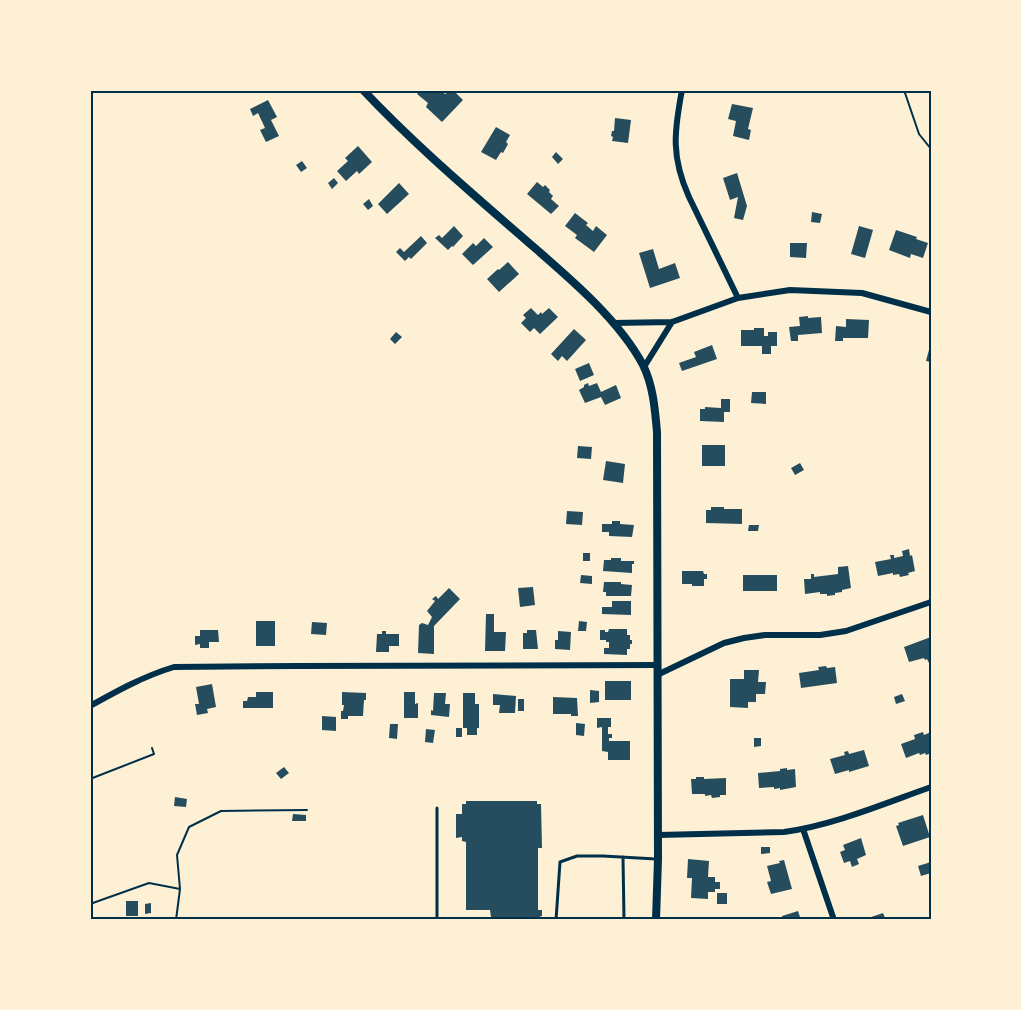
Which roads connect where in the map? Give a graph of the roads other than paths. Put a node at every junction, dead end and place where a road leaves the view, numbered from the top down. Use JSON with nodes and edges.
{"nodes":[{"id":1,"x":363,"y":90,"type":"edge"},
{"id":2,"x":682,"y":90,"type":"edge"},
{"id":3,"x":738,"y":298,"type":"junction"},
{"id":4,"x":931,"y":312,"type":"edge"},
{"id":5,"x":672,"y":322,"type":"junction"},
{"id":6,"x":613,"y":323,"type":"junction"},
{"id":7,"x":644,"y":367,"type":"junction"},
{"id":8,"x":931,"y":602,"type":"edge"},
{"id":9,"x":657,"y":665,"type":"junction"},
{"id":10,"x":657,"y":675,"type":"junction"},
{"id":11,"x":90,"y":706,"type":"edge"},
{"id":12,"x":931,"y":787,"type":"edge"},
{"id":13,"x":437,"y":808,"type":"dead end"},
{"id":14,"x":803,"y":829,"type":"junction"},
{"id":15,"x":658,"y":835,"type":"junction"},
{"id":16,"x":623,"y":857,"type":"junction"},
{"id":17,"x":658,"y":859,"type":"junction"},
{"id":18,"x":437,"y":920,"type":"edge"},
{"id":19,"x":556,"y":920,"type":"edge"},
{"id":20,"x":624,"y":920,"type":"edge"},
{"id":21,"x":656,"y":920,"type":"edge"},
{"id":22,"x":834,"y":920,"type":"edge"}],
"edges":[{"from":1,"to":6,"type":"street"},
{"from":2,"to":3,"type":"street"},
{"from":3,"to":4,"type":"street"},
{"from":3,"to":5,"type":"street"},
{"from":5,"to":6,"type":"street"},
{"from":5,"to":7,"type":"street"},
{"from":6,"to":7,"type":"street"},
{"from":7,"to":9,"type":"street"},
{"from":8,"to":10,"type":"street"},
{"from":9,"to":10,"type":"street"},
{"from":9,"to":11,"type":"street"},
{"from":10,"to":15,"type":"street"},
{"from":12,"to":14,"type":"street"},
{"from":13,"to":18,"type":"lane"},
{"from":14,"to":15,"type":"street"},
{"from":14,"to":22,"type":"street"},
{"from":15,"to":17,"type":"street"},
{"from":16,"to":17,"type":"lane"},
{"from":16,"to":19,"type":"lane"},
{"from":16,"to":20,"type":"lane"},
{"from":17,"to":21,"type":"street"}]}
